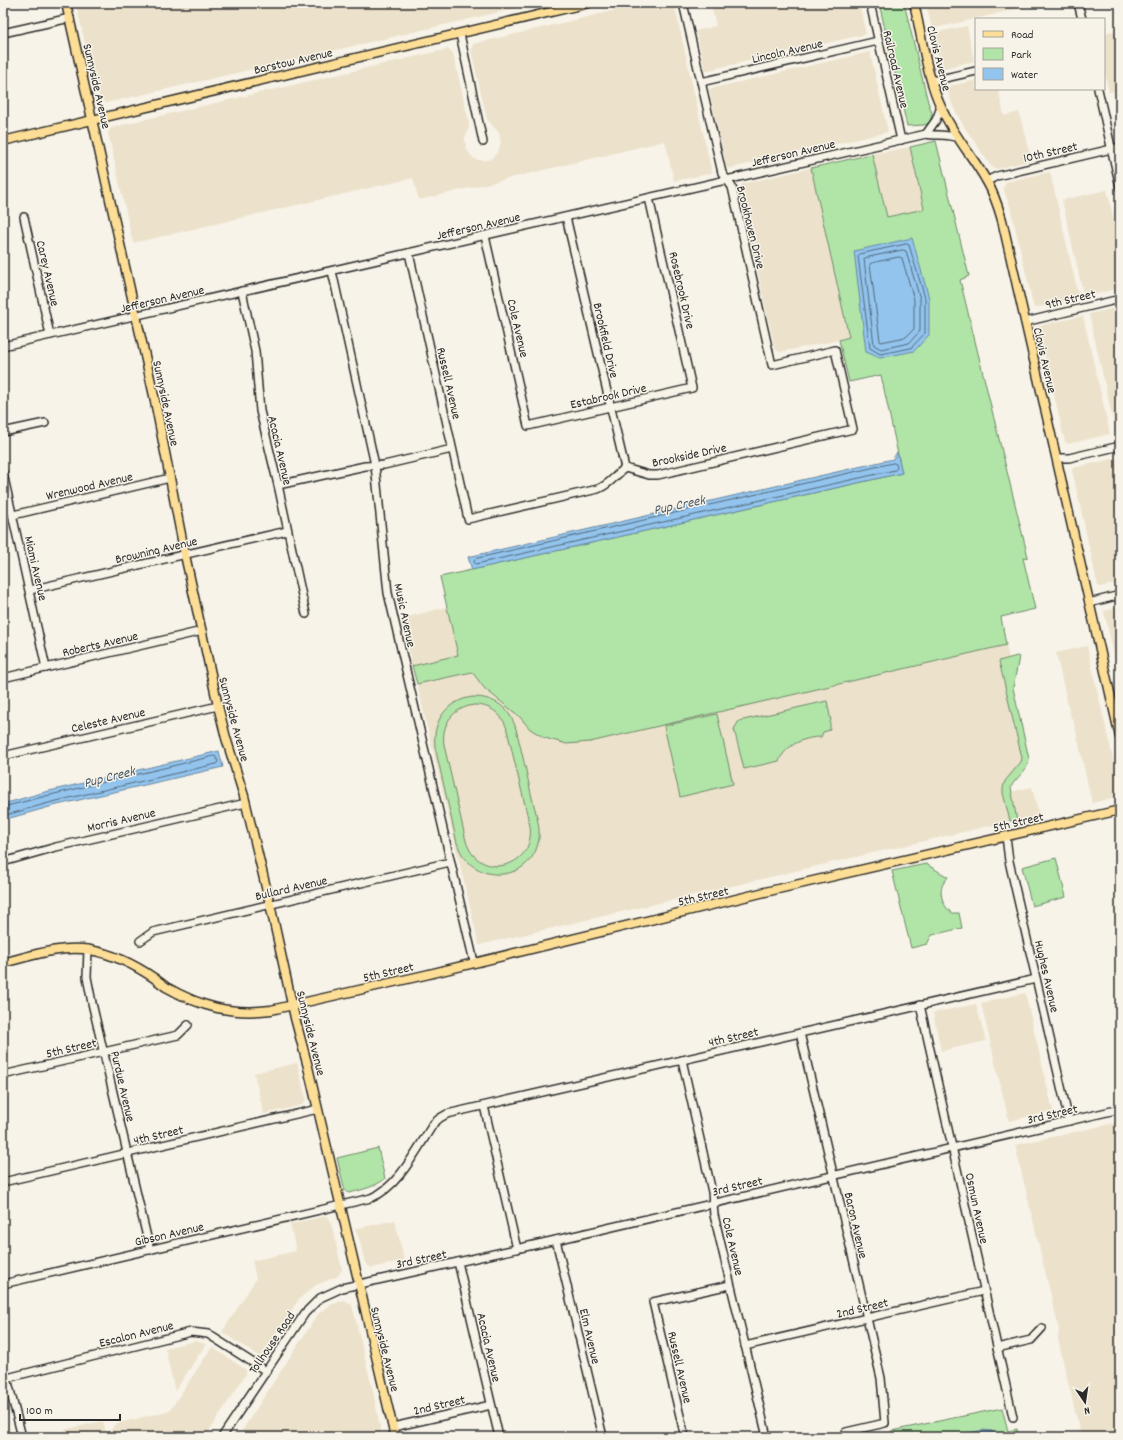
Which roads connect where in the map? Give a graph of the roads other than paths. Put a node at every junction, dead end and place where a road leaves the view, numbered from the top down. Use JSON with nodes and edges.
{"nodes":[{"id":1,"x":66,"y":3,"type":"edge"},
{"id":2,"x":589,"y":3,"type":"edge"},
{"id":3,"x":683,"y":3,"type":"edge"},
{"id":4,"x":870,"y":3,"type":"edge"},
{"id":5,"x":914,"y":3,"type":"edge"},
{"id":6,"x":1078,"y":3,"type":"edge"},
{"id":7,"x":70,"y":18,"type":"junction"},
{"id":8,"x":1082,"y":18,"type":"edge"},
{"id":9,"x":3,"y":33,"type":"edge"},
{"id":10,"x":460,"y":34,"type":"junction"},
{"id":11,"x":878,"y":41,"type":"junction"},
{"id":12,"x":975,"y":71,"type":"edge"},
{"id":13,"x":932,"y":81,"type":"junction"},
{"id":14,"x":701,"y":82,"type":"junction"},
{"id":15,"x":1098,"y":90,"type":"edge"},
{"id":16,"x":941,"y":107,"type":"junction"},
{"id":17,"x":93,"y":120,"type":"junction"},
{"id":18,"x":926,"y":134,"type":"junction"},
{"id":19,"x":958,"y":138,"type":"junction"},
{"id":20,"x":901,"y":140,"type":"junction"},
{"id":21,"x":3,"y":141,"type":"edge"},
{"id":22,"x":484,"y":142,"type":"dead end"},
{"id":23,"x":1120,"y":147,"type":"edge"},
{"id":24,"x":1112,"y":149,"type":"junction"},
{"id":25,"x":727,"y":179,"type":"junction"},
{"id":26,"x":987,"y":181,"type":"junction"},
{"id":27,"x":1120,"y":187,"type":"edge"},
{"id":28,"x":650,"y":198,"type":"junction"},
{"id":29,"x":24,"y":217,"type":"dead end"},
{"id":30,"x":566,"y":217,"type":"junction"},
{"id":31,"x":485,"y":236,"type":"junction"},
{"id":32,"x":409,"y":254,"type":"junction"},
{"id":33,"x":332,"y":270,"type":"junction"},
{"id":34,"x":242,"y":292,"type":"junction"},
{"id":35,"x":1120,"y":299,"type":"edge"},
{"id":36,"x":137,"y":316,"type":"junction"},
{"id":37,"x":1025,"y":322,"type":"junction"},
{"id":38,"x":50,"y":335,"type":"junction"},
{"id":39,"x":3,"y":346,"type":"edge"},
{"id":40,"x":692,"y":388,"type":"joint"},
{"id":41,"x":610,"y":407,"type":"junction"},
{"id":42,"x":45,"y":423,"type":"dead end"},
{"id":43,"x":528,"y":426,"type":"joint"},
{"id":44,"x":853,"y":429,"type":"joint"},
{"id":45,"x":3,"y":432,"type":"edge"},
{"id":46,"x":1120,"y":446,"type":"edge"},
{"id":47,"x":452,"y":449,"type":"junction"},
{"id":48,"x":1057,"y":458,"type":"junction"},
{"id":49,"x":375,"y":466,"type":"junction"},
{"id":50,"x":625,"y":468,"type":"junction"},
{"id":51,"x":3,"y":473,"type":"edge"},
{"id":52,"x":170,"y":478,"type":"junction"},
{"id":53,"x":278,"y":485,"type":"junction"},
{"id":54,"x":13,"y":515,"type":"junction"},
{"id":55,"x":287,"y":531,"type":"junction"},
{"id":56,"x":185,"y":555,"type":"junction"},
{"id":57,"x":30,"y":590,"type":"junction"},
{"id":58,"x":1120,"y":595,"type":"edge"},
{"id":59,"x":1089,"y":603,"type":"junction"},
{"id":60,"x":306,"y":614,"type":"dead end"},
{"id":61,"x":202,"y":632,"type":"junction"},
{"id":62,"x":46,"y":668,"type":"junction"},
{"id":63,"x":3,"y":678,"type":"edge"},
{"id":64,"x":218,"y":706,"type":"junction"},
{"id":65,"x":1120,"y":737,"type":"edge"},
{"id":66,"x":3,"y":756,"type":"edge"},
{"id":67,"x":246,"y":802,"type":"junction"},
{"id":68,"x":1120,"y":810,"type":"edge"},
{"id":69,"x":1006,"y":836,"type":"junction"},
{"id":70,"x":3,"y":862,"type":"edge"},
{"id":71,"x":450,"y":862,"type":"junction"},
{"id":72,"x":270,"y":904,"type":"junction"},
{"id":73,"x":140,"y":941,"type":"dead end"},
{"id":74,"x":88,"y":950,"type":"junction"},
{"id":75,"x":474,"y":962,"type":"junction"},
{"id":76,"x":3,"y":963,"type":"edge"},
{"id":77,"x":1036,"y":979,"type":"junction"},
{"id":78,"x":920,"y":1005,"type":"junction"},
{"id":79,"x":292,"y":1006,"type":"junction"},
{"id":80,"x":188,"y":1025,"type":"dead end"},
{"id":81,"x":800,"y":1033,"type":"junction"},
{"id":82,"x":104,"y":1052,"type":"junction"},
{"id":83,"x":682,"y":1060,"type":"junction"},
{"id":84,"x":3,"y":1075,"type":"edge"},
{"id":85,"x":484,"y":1106,"type":"junction"},
{"id":86,"x":318,"y":1109,"type":"junction"},
{"id":87,"x":1120,"y":1110,"type":"edge"},
{"id":88,"x":1069,"y":1121,"type":"junction"},
{"id":89,"x":953,"y":1148,"type":"junction"},
{"id":90,"x":127,"y":1153,"type":"junction"},
{"id":91,"x":833,"y":1175,"type":"junction"},
{"id":92,"x":3,"y":1182,"type":"edge"},
{"id":93,"x":713,"y":1203,"type":"junction"},
{"id":94,"x":341,"y":1205,"type":"junction"},
{"id":95,"x":556,"y":1240,"type":"junction"},
{"id":96,"x":517,"y":1249,"type":"junction"},
{"id":97,"x":150,"y":1250,"type":"junction"},
{"id":98,"x":458,"y":1262,"type":"junction"},
{"id":99,"x":3,"y":1284,"type":"edge"},
{"id":100,"x":359,"y":1284,"type":"junction"},
{"id":101,"x":730,"y":1284,"type":"junction"},
{"id":102,"x":984,"y":1291,"type":"junction"},
{"id":103,"x":866,"y":1318,"type":"junction"},
{"id":104,"x":1042,"y":1328,"type":"dead end"},
{"id":105,"x":745,"y":1346,"type":"junction"},
{"id":106,"x":997,"y":1348,"type":"junction"},
{"id":107,"x":266,"y":1371,"type":"junction"},
{"id":108,"x":5,"y":1379,"type":"edge"},
{"id":109,"x":491,"y":1405,"type":"junction"},
{"id":110,"x":1013,"y":1417,"type":"dead end"},
{"id":111,"x":393,"y":1427,"type":"junction"},
{"id":112,"x":846,"y":1435,"type":"edge"},
{"id":113,"x":19,"y":1436,"type":"edge"},
{"id":114,"x":222,"y":1437,"type":"edge"},
{"id":115,"x":395,"y":1437,"type":"edge"},
{"id":116,"x":499,"y":1437,"type":"edge"},
{"id":117,"x":603,"y":1437,"type":"edge"},
{"id":118,"x":685,"y":1437,"type":"edge"},
{"id":119,"x":767,"y":1437,"type":"edge"}],
"edges":[{"from":1,"to":7,"type":"main road","name":"Sunnyside Avenue"},
{"from":2,"to":10,"type":"main road","name":"Barstow Avenue"},
{"from":3,"to":14,"type":"street","name":"Brookhaven Drive"},
{"from":4,"to":11,"type":"street","name":"Railroad Avenue"},
{"from":5,"to":13,"type":"main road","name":"Clovis Avenue"},
{"from":6,"to":8,"type":"street"},
{"from":7,"to":9,"type":"street"},
{"from":7,"to":17,"type":"main road","name":"Sunnyside Avenue"},
{"from":10,"to":17,"type":"main road","name":"Barstow Avenue"},
{"from":10,"to":22,"type":"street"},
{"from":11,"to":14,"type":"street","name":"Lincoln Avenue"},
{"from":11,"to":20,"type":"street","name":"Railroad Avenue"},
{"from":12,"to":13,"type":"street"},
{"from":13,"to":16,"type":"main road","name":"Clovis Avenue"},
{"from":14,"to":25,"type":"street","name":"Brookhaven Drive"},
{"from":15,"to":24,"type":"street"},
{"from":16,"to":18,"type":"street"},
{"from":16,"to":19,"type":"main road","name":"Clovis Avenue"},
{"from":17,"to":21,"type":"main road","name":"Barstow Avenue"},
{"from":17,"to":36,"type":"main road","name":"Sunnyside Avenue"},
{"from":18,"to":19,"type":"street","name":"Jefferson Avenue"},
{"from":18,"to":20,"type":"street","name":"Jefferson Avenue"},
{"from":19,"to":26,"type":"main road","name":"Clovis Avenue"},
{"from":20,"to":25,"type":"street","name":"Jefferson Avenue"},
{"from":23,"to":24,"type":"street","name":"10th Street"},
{"from":24,"to":26,"type":"street","name":"10th Street"},
{"from":24,"to":27,"type":"street"},
{"from":25,"to":28,"type":"street","name":"Jefferson Avenue"},
{"from":25,"to":44,"type":"street","name":"Brookhaven Drive"},
{"from":26,"to":37,"type":"main road","name":"Clovis Avenue"},
{"from":28,"to":30,"type":"street","name":"Jefferson Avenue"},
{"from":28,"to":40,"type":"street","name":"Rosebrook Drive"},
{"from":29,"to":38,"type":"street","name":"Carey Avenue"},
{"from":30,"to":31,"type":"street","name":"Jefferson Avenue"},
{"from":30,"to":41,"type":"street","name":"Brookfield Drive"},
{"from":31,"to":32,"type":"street","name":"Jefferson Avenue"},
{"from":31,"to":43,"type":"street","name":"Cole Avenue"},
{"from":32,"to":33,"type":"street","name":"Jefferson Avenue"},
{"from":32,"to":47,"type":"street","name":"Russell Avenue"},
{"from":33,"to":34,"type":"street","name":"Jefferson Avenue"},
{"from":33,"to":49,"type":"street","name":"Music Avenue"},
{"from":34,"to":36,"type":"street","name":"Jefferson Avenue"},
{"from":34,"to":53,"type":"street","name":"Acacia Avenue"},
{"from":35,"to":37,"type":"street","name":"9th Street"},
{"from":36,"to":38,"type":"street","name":"Jefferson Avenue"},
{"from":36,"to":52,"type":"main road","name":"Sunnyside Avenue"},
{"from":37,"to":48,"type":"main road","name":"Clovis Avenue"},
{"from":38,"to":39,"type":"street","name":"Jefferson Avenue"},
{"from":40,"to":41,"type":"street","name":"Estabrook Drive"},
{"from":41,"to":43,"type":"street","name":"Estabrook Drive"},
{"from":41,"to":50,"type":"street","name":"Brookfield Drive"},
{"from":42,"to":45,"type":"street"},
{"from":44,"to":50,"type":"street","name":"Brookside Drive"},
{"from":46,"to":48,"type":"street"},
{"from":47,"to":49,"type":"street"},
{"from":47,"to":50,"type":"street","name":"Russell Avenue"},
{"from":48,"to":59,"type":"main road","name":"Clovis Avenue"},
{"from":49,"to":53,"type":"street"},
{"from":49,"to":71,"type":"street","name":"Music Avenue"},
{"from":51,"to":54,"type":"street","name":"Miami Avenue"},
{"from":52,"to":54,"type":"street","name":"Wrenwood Avenue"},
{"from":52,"to":56,"type":"main road","name":"Sunnyside Avenue"},
{"from":53,"to":55,"type":"street","name":"Acacia Avenue"},
{"from":54,"to":57,"type":"street","name":"Miami Avenue"},
{"from":55,"to":56,"type":"street","name":"Browning Avenue"},
{"from":55,"to":60,"type":"street","name":"Acacia Avenue"},
{"from":56,"to":57,"type":"street","name":"Browning Avenue"},
{"from":56,"to":61,"type":"main road","name":"Sunnyside Avenue"},
{"from":57,"to":62,"type":"street","name":"Miami Avenue"},
{"from":58,"to":59,"type":"street"},
{"from":59,"to":65,"type":"main road","name":"Clovis Avenue"},
{"from":61,"to":62,"type":"street","name":"Roberts Avenue"},
{"from":61,"to":64,"type":"main road","name":"Sunnyside Avenue"},
{"from":62,"to":63,"type":"street","name":"Roberts Avenue"},
{"from":64,"to":66,"type":"street","name":"Celeste Avenue"},
{"from":64,"to":67,"type":"main road","name":"Sunnyside Avenue"},
{"from":67,"to":70,"type":"street","name":"Morris Avenue"},
{"from":67,"to":72,"type":"main road","name":"Sunnyside Avenue"},
{"from":68,"to":69,"type":"main road","name":"5th Street"},
{"from":69,"to":75,"type":"main road","name":"5th Street"},
{"from":69,"to":77,"type":"street","name":"Hughes Avenue"},
{"from":71,"to":72,"type":"street","name":"Bullard Avenue"},
{"from":71,"to":75,"type":"street","name":"Music Avenue"},
{"from":72,"to":73,"type":"street","name":"Bullard Avenue"},
{"from":72,"to":79,"type":"main road","name":"Sunnyside Avenue"},
{"from":74,"to":76,"type":"main road"},
{"from":74,"to":79,"type":"main road"},
{"from":74,"to":82,"type":"street","name":"Purdue Avenue"},
{"from":75,"to":79,"type":"main road","name":"5th Street"},
{"from":77,"to":78,"type":"street","name":"4th Street"},
{"from":77,"to":88,"type":"street","name":"Hughes Avenue"},
{"from":78,"to":81,"type":"street","name":"4th Street"},
{"from":78,"to":89,"type":"street","name":"Osmun Avenue"},
{"from":79,"to":86,"type":"main road","name":"Sunnyside Avenue"},
{"from":80,"to":82,"type":"street","name":"5th Street"},
{"from":81,"to":83,"type":"street","name":"4th Street"},
{"from":81,"to":91,"type":"street","name":"Baron Avenue"},
{"from":82,"to":84,"type":"street","name":"5th Street"},
{"from":82,"to":90,"type":"street","name":"Purdue Avenue"},
{"from":83,"to":85,"type":"street","name":"4th Street"},
{"from":83,"to":93,"type":"street","name":"Cole Avenue"},
{"from":85,"to":94,"type":"street","name":"4th Street"},
{"from":85,"to":96,"type":"street"},
{"from":86,"to":90,"type":"street","name":"4th Street"},
{"from":86,"to":94,"type":"main road","name":"Sunnyside Avenue"},
{"from":87,"to":88,"type":"street","name":"3rd Street"},
{"from":88,"to":89,"type":"street","name":"3rd Street"},
{"from":89,"to":91,"type":"street","name":"3rd Street"},
{"from":89,"to":102,"type":"street","name":"Osmun Avenue"},
{"from":90,"to":92,"type":"street","name":"4th Street"},
{"from":90,"to":97,"type":"street","name":"Purdue Avenue"},
{"from":91,"to":93,"type":"street","name":"3rd Street"},
{"from":91,"to":103,"type":"street","name":"Baron Avenue"},
{"from":93,"to":95,"type":"street","name":"3rd Street"},
{"from":93,"to":101,"type":"street","name":"Cole Avenue"},
{"from":94,"to":97,"type":"street","name":"Gibson Avenue"},
{"from":94,"to":100,"type":"main road","name":"Sunnyside Avenue"},
{"from":95,"to":96,"type":"street","name":"3rd Street"},
{"from":95,"to":117,"type":"street","name":"Elm Avenue"},
{"from":96,"to":98,"type":"street","name":"3rd Street"},
{"from":97,"to":99,"type":"street","name":"Gibson Avenue"},
{"from":98,"to":100,"type":"street","name":"3rd Street"},
{"from":98,"to":109,"type":"street","name":"Acacia Avenue"},
{"from":100,"to":107,"type":"street","name":"Tollhouse Road"},
{"from":100,"to":111,"type":"main road","name":"Sunnyside Avenue"},
{"from":101,"to":105,"type":"street","name":"Cole Avenue"},
{"from":101,"to":118,"type":"street","name":"Russell Avenue"},
{"from":102,"to":103,"type":"street","name":"2nd Street"},
{"from":102,"to":106,"type":"street","name":"Osmun Avenue"},
{"from":103,"to":105,"type":"street","name":"2nd Street"},
{"from":103,"to":112,"type":"street","name":"Baron Avenue"},
{"from":104,"to":106,"type":"street"},
{"from":105,"to":119,"type":"street","name":"Cole Avenue"},
{"from":106,"to":110,"type":"street","name":"Osmun Avenue"},
{"from":107,"to":108,"type":"street","name":"Escalon Avenue"},
{"from":107,"to":114,"type":"street","name":"Tollhouse Road"},
{"from":108,"to":113,"type":"street"},
{"from":109,"to":111,"type":"street","name":"2nd Street"},
{"from":109,"to":116,"type":"street","name":"Acacia Avenue"},
{"from":111,"to":115,"type":"main road","name":"Sunnyside Avenue"}]}
